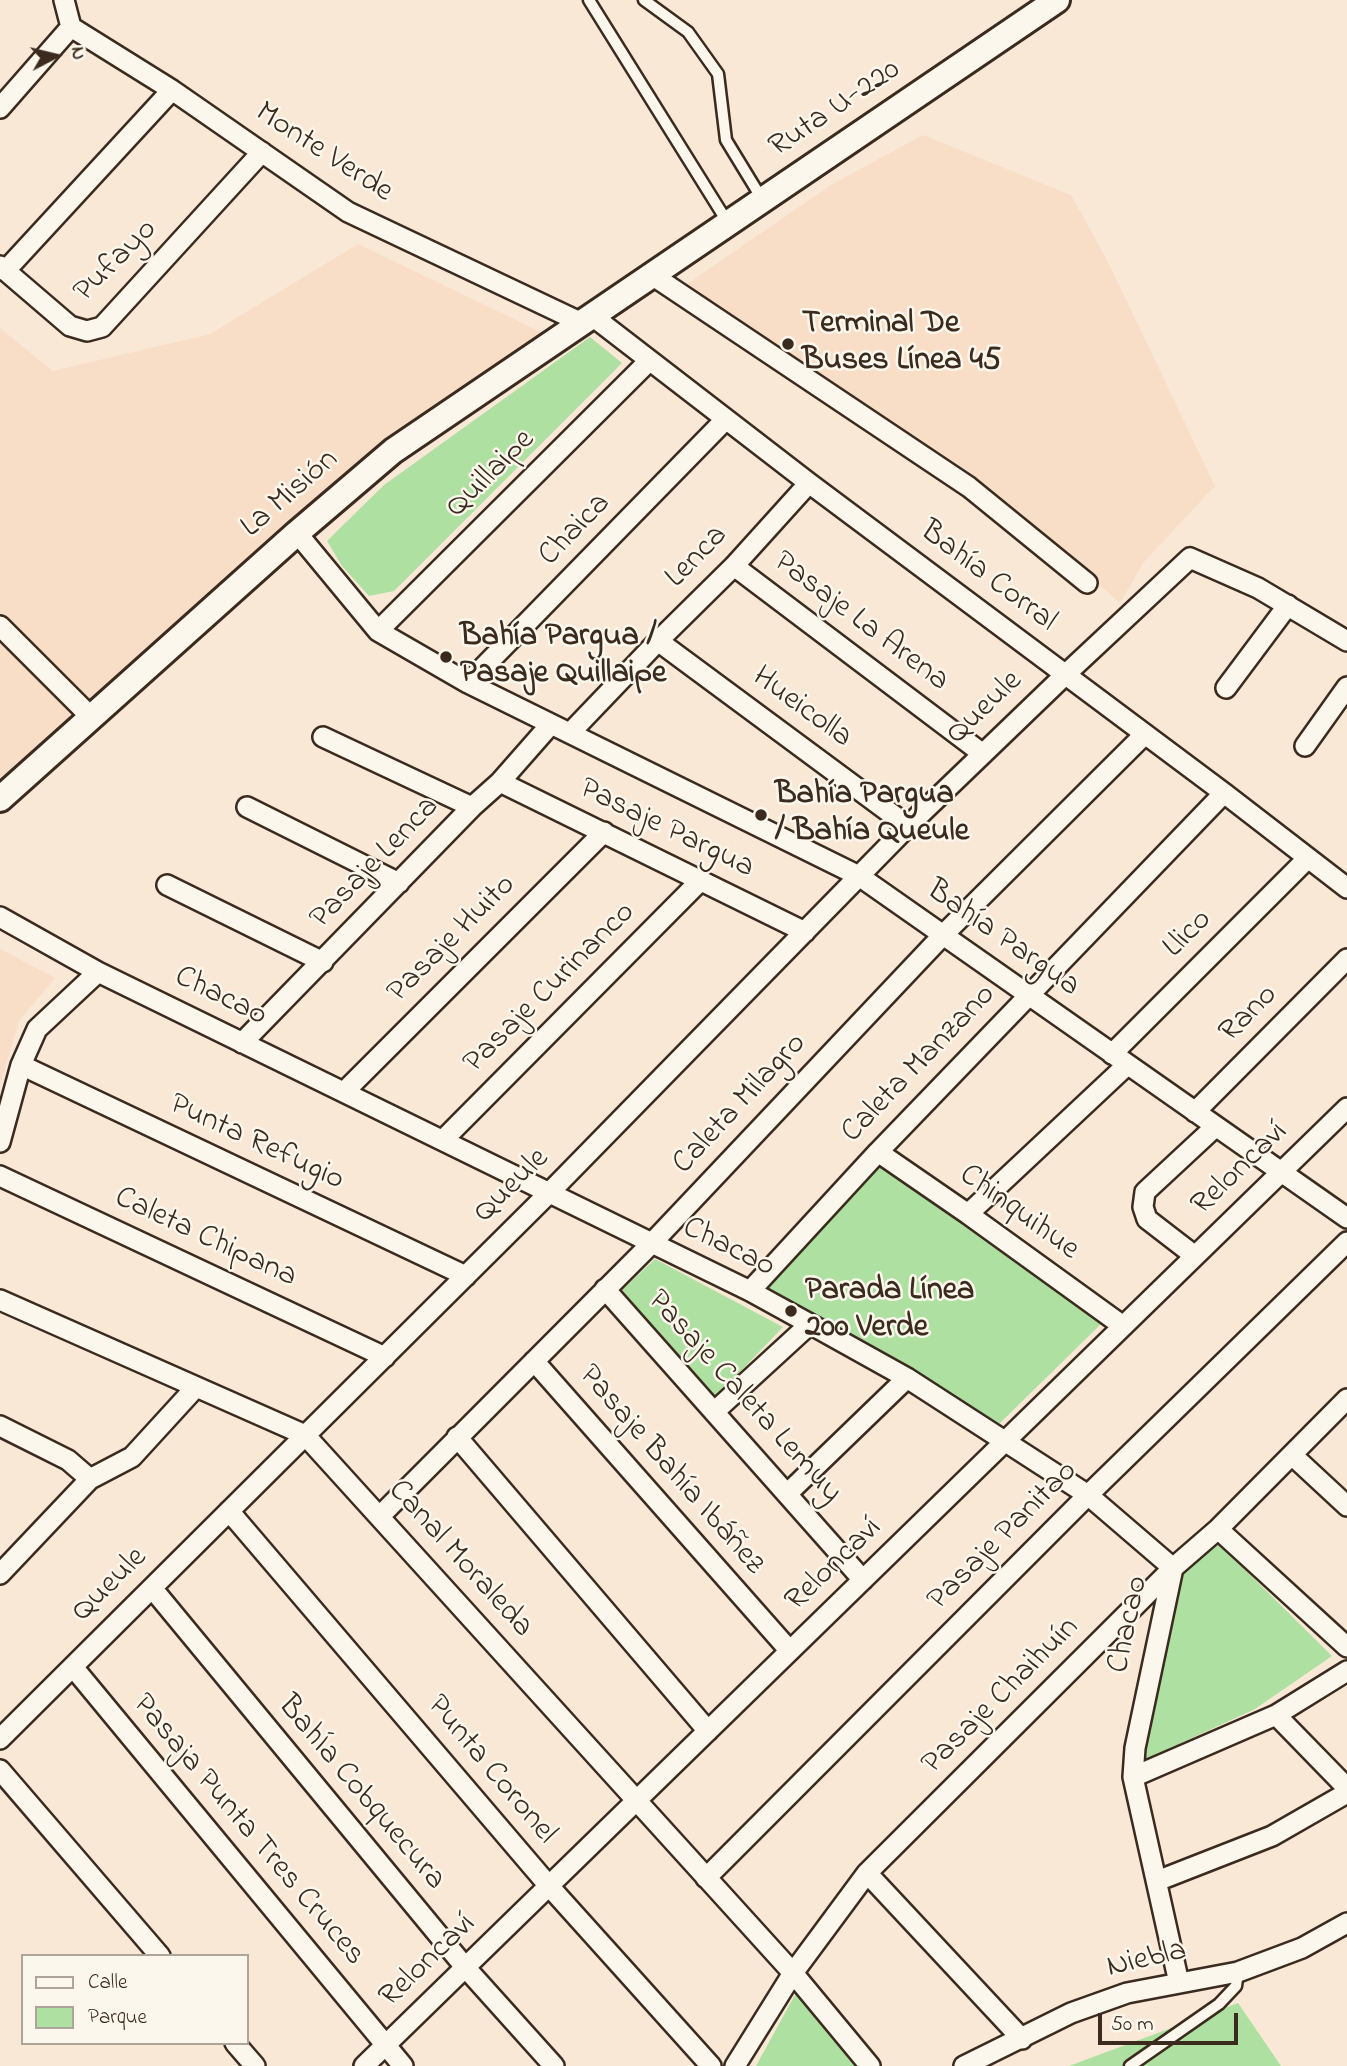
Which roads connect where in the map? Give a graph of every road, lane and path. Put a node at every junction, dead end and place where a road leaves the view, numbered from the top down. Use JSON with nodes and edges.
{"nodes":[{"id":1,"x":64,"y":0,"type":"edge"},
{"id":2,"x":589,"y":0,"type":"edge"},
{"id":3,"x":644,"y":0,"type":"edge"},
{"id":4,"x":1057,"y":0,"type":"edge"},
{"id":5,"x":71,"y":27,"type":"junction"},
{"id":6,"x":172,"y":90,"type":"junction"},
{"id":7,"x":0,"y":108,"type":"edge"},
{"id":8,"x":262,"y":152,"type":"junction"},
{"id":9,"x":763,"y":200,"type":"junction"},
{"id":10,"x":728,"y":224,"type":"junction"},
{"id":11,"x":3,"y":268,"type":"edge"},
{"id":12,"x":652,"y":275,"type":"junction"},
{"id":13,"x":585,"y":319,"type":"junction"},
{"id":14,"x":649,"y":360,"type":"junction"},
{"id":15,"x":726,"y":419,"type":"junction"},
{"id":16,"x":808,"y":483,"type":"junction"},
{"id":17,"x":297,"y":533,"type":"junction"},
{"id":18,"x":734,"y":566,"type":"junction"},
{"id":19,"x":1087,"y":583,"type":"dead end"},
{"id":20,"x":1288,"y":605,"type":"junction"},
{"id":21,"x":0,"y":626,"type":"edge"},
{"id":22,"x":378,"y":631,"type":"junction"},
{"id":23,"x":658,"y":641,"type":"junction"},
{"id":24,"x":1347,"y":641,"type":"edge"},
{"id":25,"x":1066,"y":674,"type":"junction"},
{"id":26,"x":468,"y":684,"type":"junction"},
{"id":27,"x":1347,"y":687,"type":"edge"},
{"id":28,"x":1226,"y":688,"type":"dead end"},
{"id":29,"x":92,"y":718,"type":"junction"},
{"id":30,"x":551,"y":724,"type":"junction"},
{"id":31,"x":570,"y":732,"type":"junction"},
{"id":32,"x":1145,"y":734,"type":"junction"},
{"id":33,"x":323,"y":737,"type":"dead end"},
{"id":34,"x":1305,"y":746,"type":"dead end"},
{"id":35,"x":983,"y":754,"type":"junction"},
{"id":36,"x":500,"y":782,"type":"junction"},
{"id":37,"x":1224,"y":793,"type":"junction"},
{"id":38,"x":0,"y":799,"type":"edge"},
{"id":39,"x":247,"y":807,"type":"dead end"},
{"id":40,"x":472,"y":807,"type":"junction"},
{"id":41,"x":908,"y":826,"type":"junction"},
{"id":42,"x":604,"y":832,"type":"junction"},
{"id":43,"x":1308,"y":858,"type":"junction"},
{"id":44,"x":859,"y":876,"type":"junction"},
{"id":45,"x":701,"y":880,"type":"junction"},
{"id":46,"x":399,"y":884,"type":"junction"},
{"id":47,"x":167,"y":885,"type":"dead end"},
{"id":48,"x":1347,"y":888,"type":"edge"},
{"id":49,"x":0,"y":917,"type":"edge"},
{"id":50,"x":805,"y":932,"type":"junction"},
{"id":51,"x":943,"y":935,"type":"junction"},
{"id":52,"x":1347,"y":959,"type":"edge"},
{"id":53,"x":323,"y":962,"type":"junction"},
{"id":54,"x":98,"y":972,"type":"junction"},
{"id":55,"x":1028,"y":995,"type":"junction"},
{"id":56,"x":242,"y":1043,"type":"junction"},
{"id":57,"x":1119,"y":1059,"type":"junction"},
{"id":58,"x":21,"y":1065,"type":"junction"},
{"id":59,"x":345,"y":1091,"type":"junction"},
{"id":60,"x":1347,"y":1108,"type":"edge"},
{"id":61,"x":1195,"y":1112,"type":"junction"},
{"id":62,"x":1215,"y":1127,"type":"junction"},
{"id":63,"x":443,"y":1139,"type":"junction"},
{"id":64,"x":0,"y":1142,"type":"edge"},
{"id":65,"x":878,"y":1152,"type":"junction"},
{"id":66,"x":1281,"y":1173,"type":"junction"},
{"id":67,"x":0,"y":1176,"type":"edge"},
{"id":68,"x":550,"y":1192,"type":"junction"},
{"id":69,"x":968,"y":1214,"type":"junction"},
{"id":70,"x":1347,"y":1218,"type":"edge"},
{"id":71,"x":1347,"y":1242,"type":"edge"},
{"id":72,"x":652,"y":1244,"type":"junction"},
{"id":73,"x":1195,"y":1256,"type":"junction"},
{"id":74,"x":466,"y":1276,"type":"junction"},
{"id":75,"x":606,"y":1289,"type":"junction"},
{"id":76,"x":750,"y":1291,"type":"junction"},
{"id":77,"x":0,"y":1300,"type":"edge"},
{"id":78,"x":810,"y":1324,"type":"junction"},
{"id":79,"x":1123,"y":1326,"type":"junction"},
{"id":80,"x":384,"y":1357,"type":"junction"},
{"id":81,"x":534,"y":1362,"type":"junction"},
{"id":82,"x":907,"y":1378,"type":"junction"},
{"id":83,"x":196,"y":1388,"type":"junction"},
{"id":84,"x":1347,"y":1399,"type":"edge"},
{"id":85,"x":714,"y":1412,"type":"junction"},
{"id":86,"x":0,"y":1426,"type":"edge"},
{"id":87,"x":305,"y":1435,"type":"junction"},
{"id":88,"x":457,"y":1437,"type":"junction"},
{"id":89,"x":1004,"y":1442,"type":"junction"},
{"id":90,"x":1292,"y":1455,"type":"junction"},
{"id":91,"x":90,"y":1479,"type":"junction"},
{"id":92,"x":788,"y":1493,"type":"junction"},
{"id":93,"x":1088,"y":1496,"type":"junction"},
{"id":94,"x":1347,"y":1506,"type":"edge"},
{"id":95,"x":229,"y":1511,"type":"junction"},
{"id":96,"x":380,"y":1516,"type":"junction"},
{"id":97,"x":1218,"y":1529,"type":"junction"},
{"id":98,"x":1172,"y":1567,"type":"junction"},
{"id":99,"x":0,"y":1574,"type":"edge"},
{"id":100,"x":863,"y":1580,"type":"junction"},
{"id":101,"x":152,"y":1588,"type":"junction"},
{"id":102,"x":1347,"y":1647,"type":"edge"},
{"id":103,"x":790,"y":1651,"type":"junction"},
{"id":104,"x":73,"y":1667,"type":"junction"},
{"id":105,"x":1347,"y":1671,"type":"edge"},
{"id":106,"x":1276,"y":1715,"type":"junction"},
{"id":107,"x":708,"y":1731,"type":"junction"},
{"id":108,"x":0,"y":1739,"type":"edge"},
{"id":109,"x":0,"y":1770,"type":"edge"},
{"id":110,"x":1133,"y":1777,"type":"junction"},
{"id":111,"x":1347,"y":1790,"type":"edge"},
{"id":112,"x":637,"y":1800,"type":"junction"},
{"id":113,"x":867,"y":1873,"type":"junction"},
{"id":114,"x":706,"y":1878,"type":"junction"},
{"id":115,"x":1157,"y":1881,"type":"junction"},
{"id":116,"x":549,"y":1886,"type":"junction"},
{"id":117,"x":1347,"y":1923,"type":"edge"},
{"id":118,"x":158,"y":1954,"type":"edge"},
{"id":119,"x":465,"y":1967,"type":"junction"},
{"id":120,"x":1238,"y":1972,"type":"junction"},
{"id":121,"x":793,"y":1973,"type":"junction"},
{"id":122,"x":1179,"y":1983,"type":"junction"},
{"id":123,"x":1022,"y":2039,"type":"junction"},
{"id":124,"x":237,"y":2045,"type":"edge"},
{"id":125,"x":385,"y":2045,"type":"junction"},
{"id":126,"x":255,"y":2066,"type":"edge"},
{"id":127,"x":364,"y":2066,"type":"edge"},
{"id":128,"x":403,"y":2066,"type":"edge"},
{"id":129,"x":554,"y":2066,"type":"edge"},
{"id":130,"x":710,"y":2066,"type":"edge"},
{"id":131,"x":735,"y":2066,"type":"edge"},
{"id":132,"x":870,"y":2066,"type":"edge"},
{"id":133,"x":964,"y":2066,"type":"edge"},
{"id":134,"x":1130,"y":2066,"type":"edge"}],
"edges":[{"from":1,"to":5,"type":"street"},
{"from":2,"to":10,"type":"lane"},
{"from":3,"to":9,"type":"lane"},
{"from":4,"to":9,"type":"street","name":"Ruta U-220"},
{"from":5,"to":6,"type":"street","name":"Monte Verde"},
{"from":5,"to":7,"type":"street"},
{"from":6,"to":8,"type":"street","name":"Monte Verde"},
{"from":6,"to":11,"type":"street"},
{"from":8,"to":11,"type":"street","name":"Pufayo"},
{"from":8,"to":13,"type":"street","name":"Monte Verde"},
{"from":9,"to":10,"type":"street","name":"Ruta U-220"},
{"from":10,"to":12,"type":"street","name":"Ruta U-220"},
{"from":12,"to":13,"type":"street","name":"La Misión"},
{"from":12,"to":19,"type":"street"},
{"from":13,"to":14,"type":"street","name":"Bahía Corral"},
{"from":13,"to":17,"type":"street","name":"La Misión"},
{"from":14,"to":15,"type":"street","name":"Bahía Corral"},
{"from":14,"to":22,"type":"street","name":"Quillaipe"},
{"from":15,"to":16,"type":"street","name":"Bahía Corral"},
{"from":15,"to":26,"type":"street","name":"Chaica"},
{"from":16,"to":18,"type":"street","name":"Lenca"},
{"from":16,"to":25,"type":"street","name":"Bahía Corral"},
{"from":17,"to":22,"type":"street","name":"Bahía Pargua"},
{"from":17,"to":29,"type":"street","name":"La Misión"},
{"from":18,"to":23,"type":"street","name":"Lenca"},
{"from":18,"to":35,"type":"street","name":"Pasaje La Arena"},
{"from":20,"to":24,"type":"street"},
{"from":20,"to":25,"type":"street","name":"Queule"},
{"from":20,"to":28,"type":"street"},
{"from":21,"to":29,"type":"street"},
{"from":22,"to":26,"type":"street","name":"Bahía Pargua"},
{"from":23,"to":31,"type":"street","name":"Lenca"},
{"from":23,"to":41,"type":"street","name":"Hueicolla"},
{"from":25,"to":32,"type":"street","name":"Bahía Corral"},
{"from":25,"to":35,"type":"street","name":"Queule"},
{"from":26,"to":30,"type":"street","name":"Bahía Pargua"},
{"from":27,"to":34,"type":"street"},
{"from":29,"to":38,"type":"street","name":"La Misión"},
{"from":30,"to":31,"type":"street","name":"Bahía Pargua"},
{"from":30,"to":36,"type":"street","name":"Pasaje Lenca"},
{"from":31,"to":44,"type":"street","name":"Bahía Pargua"},
{"from":32,"to":37,"type":"street","name":"Bahía Corral"},
{"from":32,"to":51,"type":"street","name":"Caleta Milagro"},
{"from":33,"to":40,"type":"street"},
{"from":35,"to":41,"type":"street","name":"Queule"},
{"from":36,"to":40,"type":"street","name":"Pasaje Lenca"},
{"from":36,"to":42,"type":"street","name":"Pasaje Pargua"},
{"from":37,"to":43,"type":"street","name":"Bahía Corral"},
{"from":37,"to":55,"type":"street","name":"Caleta Manzano"},
{"from":39,"to":46,"type":"street"},
{"from":40,"to":46,"type":"street","name":"Pasaje Lenca"},
{"from":41,"to":44,"type":"street","name":"Queule"},
{"from":42,"to":45,"type":"street","name":"Pasaje Pargua"},
{"from":42,"to":59,"type":"street","name":"Pasaje Huito"},
{"from":43,"to":48,"type":"street","name":"Bahía Corral"},
{"from":43,"to":57,"type":"street","name":"Llico"},
{"from":44,"to":50,"type":"street","name":"Queule"},
{"from":44,"to":51,"type":"street","name":"Bahía Pargua"},
{"from":45,"to":50,"type":"street","name":"Pasaje Pargua"},
{"from":45,"to":63,"type":"street","name":"Pasaje Curinanco"},
{"from":46,"to":53,"type":"street","name":"Pasaje Lenca"},
{"from":47,"to":53,"type":"street"},
{"from":49,"to":54,"type":"street","name":"Chacao"},
{"from":50,"to":68,"type":"street","name":"Queule"},
{"from":51,"to":55,"type":"street","name":"Bahía Pargua"},
{"from":51,"to":72,"type":"street","name":"Caleta Milagro"},
{"from":52,"to":61,"type":"street","name":"Rano"},
{"from":53,"to":56,"type":"street","name":"Pasaje Lenca"},
{"from":54,"to":56,"type":"street","name":"Chacao"},
{"from":54,"to":58,"type":"street"},
{"from":55,"to":57,"type":"street","name":"Bahía Pargua"},
{"from":55,"to":65,"type":"street","name":"Caleta Manzano"},
{"from":56,"to":59,"type":"street","name":"Chacao"},
{"from":57,"to":61,"type":"street","name":"Bahía Pargua"},
{"from":57,"to":69,"type":"street","name":"Llico"},
{"from":58,"to":64,"type":"street"},
{"from":58,"to":74,"type":"street","name":"Punta Refugio"},
{"from":59,"to":63,"type":"street","name":"Chacao"},
{"from":60,"to":66,"type":"street","name":"Reloncaví"},
{"from":61,"to":62,"type":"street","name":"Bahía Pargua"},
{"from":62,"to":66,"type":"street","name":"Bahía Pargua"},
{"from":62,"to":73,"type":"street"},
{"from":63,"to":68,"type":"street","name":"Chacao"},
{"from":65,"to":69,"type":"street","name":"Chinquihue"},
{"from":65,"to":76,"type":"street","name":"Caleta Manzano"},
{"from":66,"to":70,"type":"street","name":"Bahía Pargua"},
{"from":66,"to":73,"type":"street","name":"Reloncaví"},
{"from":67,"to":80,"type":"street","name":"Caleta Chipana"},
{"from":68,"to":72,"type":"street","name":"Chacao"},
{"from":68,"to":74,"type":"street","name":"Queule"},
{"from":69,"to":79,"type":"street","name":"Chinquihue"},
{"from":71,"to":93,"type":"street","name":"Pasaje Panitao"},
{"from":72,"to":75,"type":"street","name":"Caleta Milagro"},
{"from":72,"to":76,"type":"street","name":"Chacao"},
{"from":73,"to":79,"type":"street","name":"Reloncaví"},
{"from":74,"to":80,"type":"street","name":"Queule"},
{"from":75,"to":81,"type":"street","name":"Caleta Milagro"},
{"from":75,"to":85,"type":"street","name":"Pasaje Caleta Lemuy"},
{"from":76,"to":78,"type":"street","name":"Chacao"},
{"from":77,"to":83,"type":"street","name":"Canal Moraleda"},
{"from":78,"to":82,"type":"street","name":"Chacao"},
{"from":78,"to":85,"type":"street"},
{"from":79,"to":89,"type":"street","name":"Reloncaví"},
{"from":80,"to":87,"type":"street","name":"Queule"},
{"from":81,"to":88,"type":"street","name":"Caleta Milagro"},
{"from":81,"to":103,"type":"street","name":"Pasaje Bahía Ibáñez"},
{"from":82,"to":89,"type":"street","name":"Chacao"},
{"from":82,"to":92,"type":"street"},
{"from":83,"to":87,"type":"street","name":"Canal Moraleda"},
{"from":83,"to":91,"type":"street"},
{"from":84,"to":90,"type":"street","name":"Pasaje Chaihuín"},
{"from":85,"to":92,"type":"street","name":"Pasaje Caleta Lemuy"},
{"from":86,"to":91,"type":"street"},
{"from":87,"to":95,"type":"street","name":"Queule"},
{"from":87,"to":96,"type":"street","name":"Canal Moraleda"},
{"from":88,"to":96,"type":"street","name":"Caleta Milagro"},
{"from":88,"to":107,"type":"street"},
{"from":89,"to":93,"type":"street","name":"Chacao"},
{"from":89,"to":100,"type":"street","name":"Reloncaví"},
{"from":90,"to":94,"type":"street"},
{"from":90,"to":97,"type":"street","name":"Pasaje Chaihuín"},
{"from":91,"to":99,"type":"street"},
{"from":92,"to":100,"type":"street","name":"Pasaje Caleta Lemuy"},
{"from":93,"to":98,"type":"street","name":"Chacao"},
{"from":93,"to":114,"type":"street","name":"Pasaje Panitao"},
{"from":95,"to":101,"type":"street","name":"Queule"},
{"from":95,"to":116,"type":"street","name":"Punta Coronel"},
{"from":96,"to":112,"type":"street","name":"Canal Moraleda"},
{"from":97,"to":98,"type":"street","name":"Pasaje Chaihuín"},
{"from":97,"to":102,"type":"street"},
{"from":98,"to":110,"type":"street","name":"Chacao"},
{"from":98,"to":113,"type":"street","name":"Pasaje Chaihuín"},
{"from":100,"to":103,"type":"street","name":"Reloncaví"},
{"from":101,"to":104,"type":"street","name":"Queule"},
{"from":101,"to":119,"type":"street","name":"BahÍa Cobquecura"},
{"from":103,"to":107,"type":"street","name":"Reloncaví"},
{"from":104,"to":108,"type":"street","name":"Queule"},
{"from":104,"to":125,"type":"street","name":"Pasaja Punta Tres Cruces"},
{"from":105,"to":106,"type":"street"},
{"from":106,"to":110,"type":"street"},
{"from":106,"to":111,"type":"street"},
{"from":107,"to":112,"type":"street","name":"Reloncaví"},
{"from":109,"to":118,"type":"street"},
{"from":110,"to":115,"type":"street","name":"Chacao"},
{"from":111,"to":115,"type":"street"},
{"from":112,"to":114,"type":"street","name":"Canal Moraleda"},
{"from":112,"to":116,"type":"street","name":"Reloncaví"},
{"from":113,"to":121,"type":"street","name":"Pasaje Chaihuín"},
{"from":113,"to":123,"type":"street"},
{"from":114,"to":121,"type":"street","name":"Canal Moraleda"},
{"from":115,"to":122,"type":"street","name":"Chacao"},
{"from":116,"to":119,"type":"street","name":"Reloncaví"},
{"from":116,"to":130,"type":"street","name":"Punta Coronel"},
{"from":117,"to":120,"type":"street","name":"Niebla"},
{"from":119,"to":125,"type":"street","name":"Reloncaví"},
{"from":119,"to":129,"type":"street","name":"BahÍa Cobquecura"},
{"from":120,"to":122,"type":"street","name":"Niebla"},
{"from":120,"to":134,"type":"lane"},
{"from":121,"to":131,"type":"street","name":"Pasaje Chaihuín"},
{"from":121,"to":132,"type":"street"},
{"from":122,"to":123,"type":"street","name":"Niebla"},
{"from":123,"to":133,"type":"street","name":"Niebla"},
{"from":124,"to":126,"type":"street"},
{"from":125,"to":127,"type":"street","name":"Reloncaví"},
{"from":125,"to":128,"type":"street","name":"Pasaja Punta Tres Cruces"}]}
